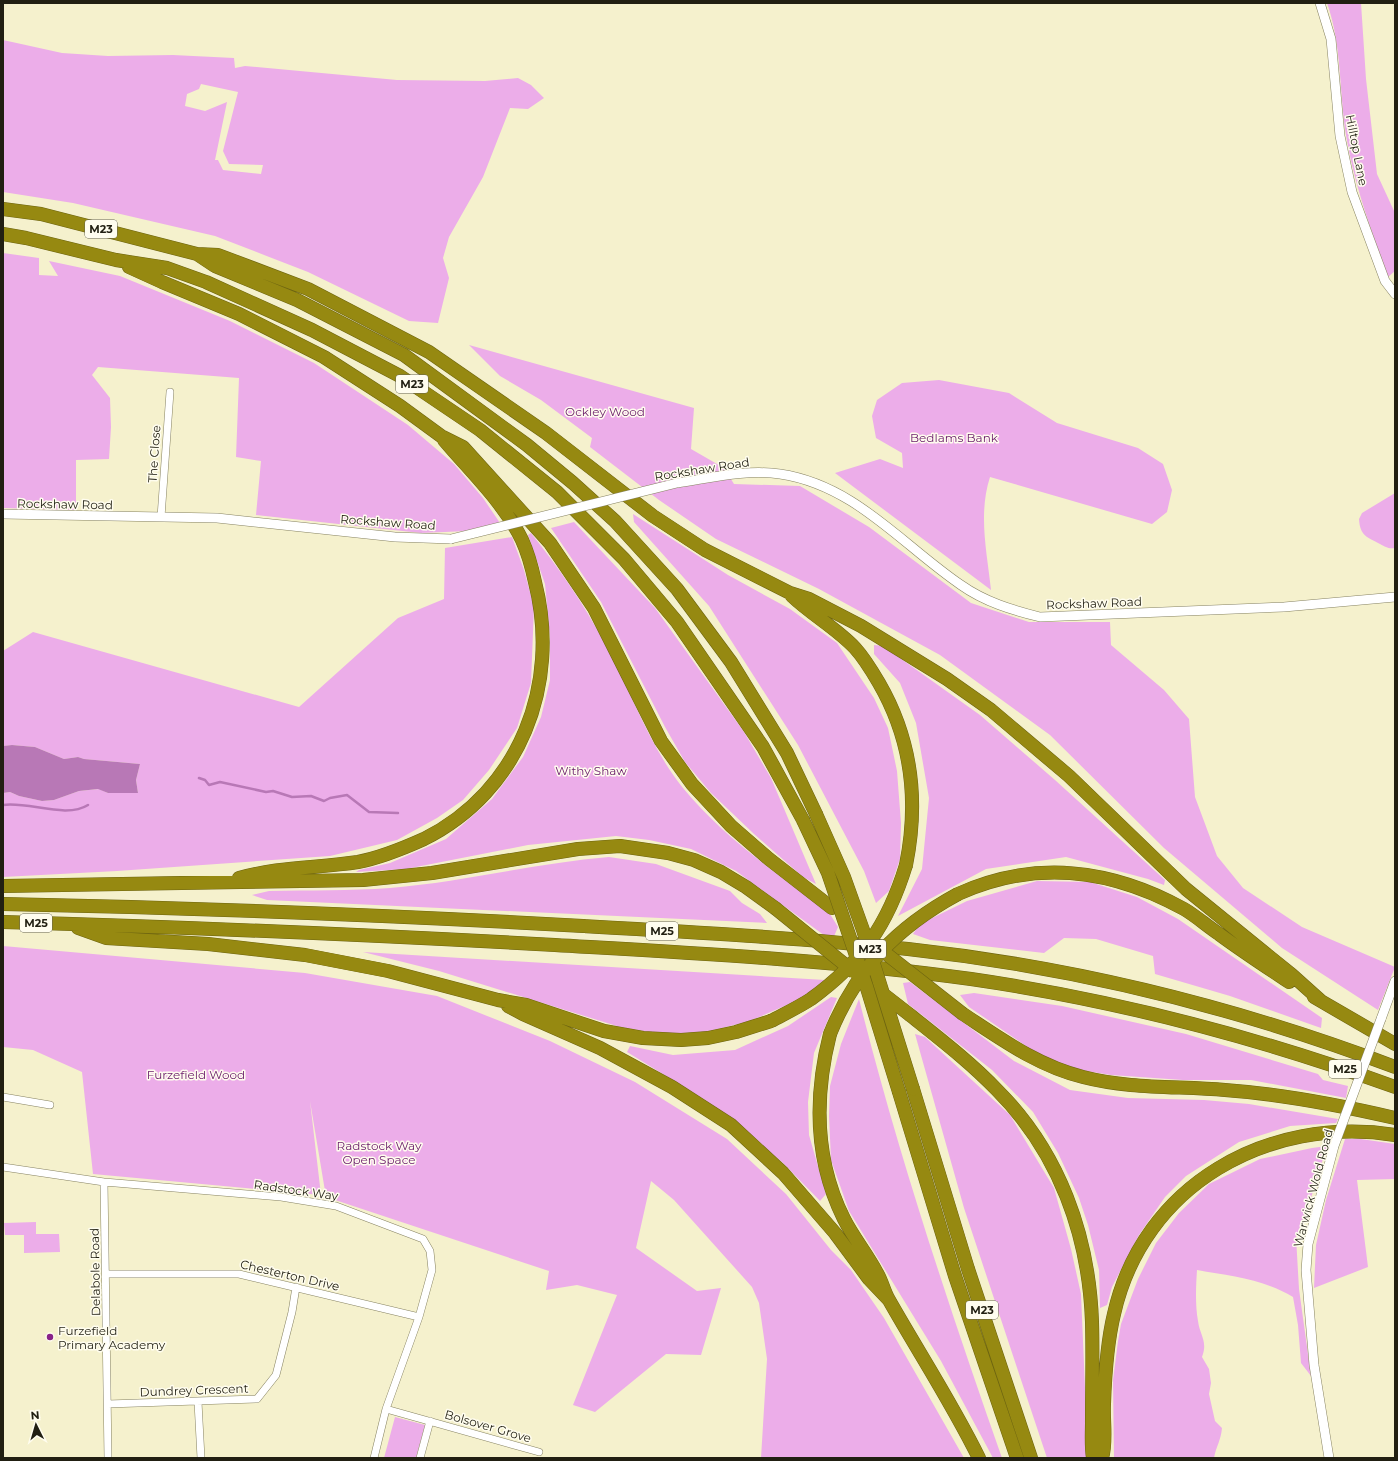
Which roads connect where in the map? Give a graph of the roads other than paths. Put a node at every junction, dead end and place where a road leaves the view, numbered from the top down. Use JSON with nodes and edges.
{"nodes":[{"id":1,"x":1320,"y":3,"type":"edge"},
{"id":2,"x":3,"y":209,"type":"edge"},
{"id":3,"x":3,"y":234,"type":"edge"},
{"id":4,"x":197,"y":254,"type":"junction"},
{"id":5,"x":116,"y":260,"type":"junction"},
{"id":6,"x":1395,"y":294,"type":"edge"},
{"id":7,"x":170,"y":392,"type":"dead end"},
{"id":8,"x":441,"y":436,"type":"junction"},
{"id":9,"x":3,"y":514,"type":"edge"},
{"id":10,"x":161,"y":517,"type":"junction"},
{"id":11,"x":790,"y":593,"type":"junction"},
{"id":12,"x":1395,"y":597,"type":"edge"},
{"id":13,"x":224,"y":883,"type":"junction"},
{"id":14,"x":3,"y":886,"type":"edge"},
{"id":15,"x":3,"y":904,"type":"edge"},
{"id":16,"x":3,"y":922,"type":"edge"},
{"id":17,"x":69,"y":924,"type":"junction"},
{"id":18,"x":1395,"y":981,"type":"edge"},
{"id":19,"x":498,"y":1000,"type":"junction"},
{"id":20,"x":1321,"y":1001,"type":"junction"},
{"id":21,"x":1395,"y":1044,"type":"edge"},
{"id":22,"x":1395,"y":1067,"type":"edge"},
{"id":23,"x":1395,"y":1087,"type":"edge"},
{"id":24,"x":3,"y":1097,"type":"edge"},
{"id":25,"x":50,"y":1105,"type":"dead end"},
{"id":26,"x":1395,"y":1118,"type":"edge"},
{"id":27,"x":1395,"y":1135,"type":"edge"},
{"id":28,"x":3,"y":1167,"type":"edge"},
{"id":29,"x":104,"y":1182,"type":"junction"},
{"id":30,"x":106,"y":1274,"type":"junction"},
{"id":31,"x":296,"y":1287,"type":"junction"},
{"id":32,"x":888,"y":1299,"type":"junction"},
{"id":33,"x":419,"y":1316,"type":"junction"},
{"id":34,"x":198,"y":1402,"type":"junction"},
{"id":35,"x":108,"y":1404,"type":"junction"},
{"id":36,"x":386,"y":1409,"type":"junction"},
{"id":37,"x":430,"y":1421,"type":"junction"},
{"id":38,"x":539,"y":1452,"type":"dead end"},
{"id":39,"x":108,"y":1458,"type":"edge"},
{"id":40,"x":201,"y":1458,"type":"edge"},
{"id":41,"x":374,"y":1458,"type":"edge"},
{"id":42,"x":420,"y":1458,"type":"edge"},
{"id":43,"x":979,"y":1458,"type":"edge"},
{"id":44,"x":1017,"y":1458,"type":"edge"},
{"id":45,"x":1031,"y":1458,"type":"edge"},
{"id":46,"x":1093,"y":1458,"type":"edge"},
{"id":47,"x":1102,"y":1458,"type":"edge"},
{"id":48,"x":1329,"y":1458,"type":"edge"}],
"edges":[{"from":1,"to":6,"type":"street","name":"Hilltop Lane"},
{"from":2,"to":4,"type":"highway","number":"M23"},
{"from":3,"to":5,"type":"highway","number":"M23"},
{"from":4,"to":11,"type":"highway"},
{"from":4,"to":45,"type":"highway","number":"M23","bridge":true},
{"from":5,"to":8,"type":"highway"},
{"from":5,"to":44,"type":"highway","number":"M23","bridge":true},
{"from":7,"to":10,"type":"street","name":"The Close"},
{"from":8,"to":13,"type":"highway"},
{"from":8,"to":26,"type":"highway","bridge":true},
{"from":9,"to":10,"type":"street","name":"Rockshaw Road"},
{"from":10,"to":12,"type":"street","name":"Rockshaw Road","bridge":true},
{"from":11,"to":19,"type":"highway","bridge":true},
{"from":11,"to":20,"type":"highway"},
{"from":13,"to":14,"type":"highway"},
{"from":13,"to":46,"type":"highway","bridge":true},
{"from":15,"to":22,"type":"highway","number":"M25"},
{"from":16,"to":17,"type":"highway","number":"M25"},
{"from":17,"to":19,"type":"highway"},
{"from":17,"to":23,"type":"highway","number":"M25"},
{"from":18,"to":48,"type":"street","name":"Warwick Wold Road","bridge":true},
{"from":19,"to":32,"type":"highway"},
{"from":20,"to":21,"type":"highway"},
{"from":20,"to":32,"type":"highway","bridge":true},
{"from":24,"to":25,"type":"street"},
{"from":27,"to":47,"type":"highway"},
{"from":28,"to":29,"type":"street","name":"Radstock Way"},
{"from":29,"to":30,"type":"street","name":"Delabole Road"},
{"from":29,"to":33,"type":"street","name":"Radstock Way"},
{"from":30,"to":31,"type":"street","name":"Chesterton Drive"},
{"from":30,"to":35,"type":"street","name":"Delabole Road"},
{"from":31,"to":33,"type":"street","name":"Chesterton Drive"},
{"from":31,"to":34,"type":"street","name":"Dundrey Crescent"},
{"from":32,"to":43,"type":"highway"},
{"from":33,"to":36,"type":"street","name":"Radstock Way"},
{"from":34,"to":35,"type":"street","name":"Dundrey Crescent"},
{"from":34,"to":40,"type":"street"},
{"from":35,"to":39,"type":"street","name":"Delabole Road"},
{"from":36,"to":37,"type":"street","name":"Bolsover Grove"},
{"from":36,"to":41,"type":"street","name":"Radstock Way"},
{"from":37,"to":38,"type":"street","name":"Bolsover Grove"},
{"from":37,"to":42,"type":"street","name":"Bolsover Grove"}]}
